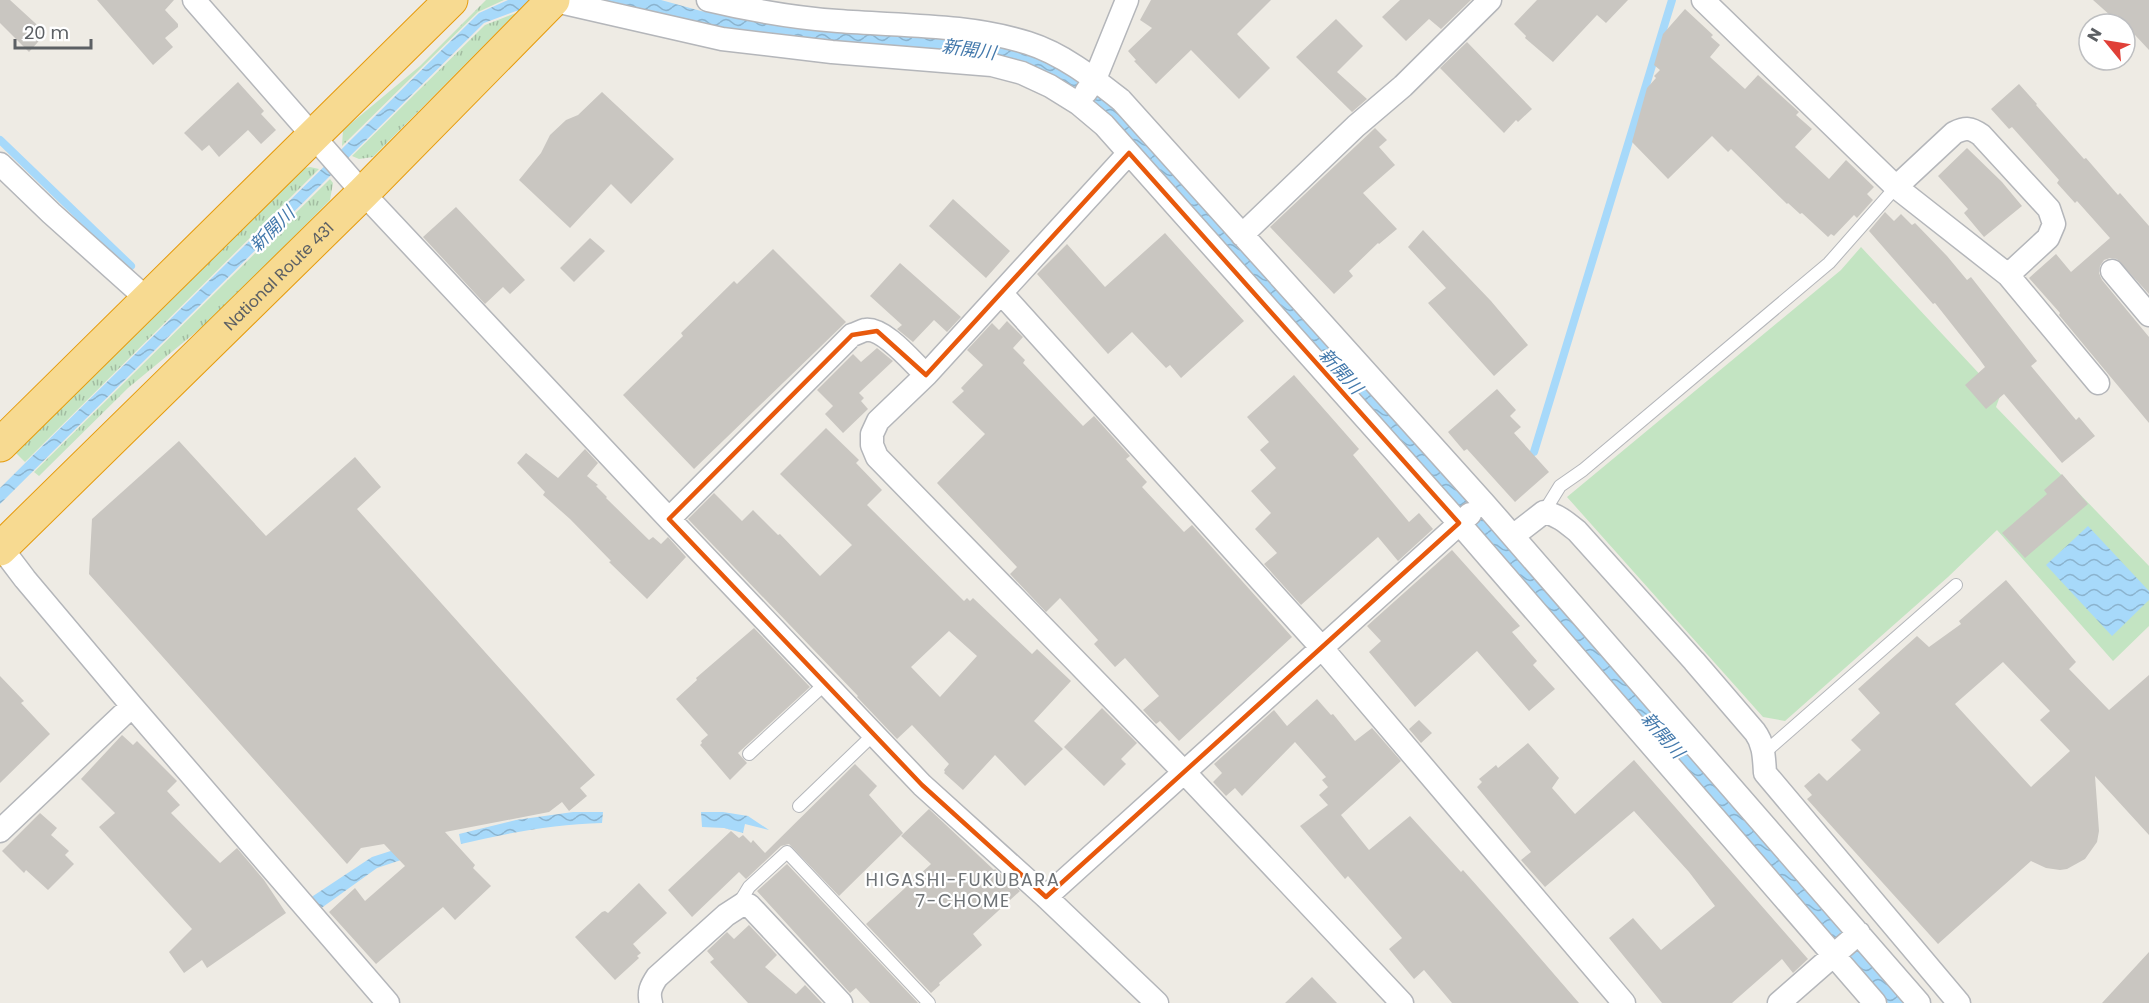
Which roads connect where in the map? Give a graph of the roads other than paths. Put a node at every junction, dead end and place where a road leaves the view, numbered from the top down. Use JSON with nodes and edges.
{"nodes":[{"id":1,"x":194,"y":0,"type":"edge"},
{"id":2,"x":451,"y":0,"type":"edge"},
{"id":3,"x":708,"y":0,"type":"edge"},
{"id":4,"x":1127,"y":0,"type":"edge"},
{"id":5,"x":1490,"y":0,"type":"edge"},
{"id":6,"x":1703,"y":0,"type":"edge"},
{"id":7,"x":548,"y":4,"type":"edge"},
{"id":8,"x":833,"y":36,"type":"junction"},
{"id":9,"x":1086,"y":92,"type":"junction"},
{"id":10,"x":316,"y":138,"type":"junction"},
{"id":11,"x":1129,"y":153,"type":"junction"},
{"id":12,"x":0,"y":164,"type":"edge"},
{"id":13,"x":1896,"y":187,"type":"junction"},
{"id":14,"x":361,"y":191,"type":"junction"},
{"id":15,"x":1242,"y":235,"type":"junction"},
{"id":16,"x":2112,"y":271,"type":"dead end"},
{"id":17,"x":2008,"y":275,"type":"junction"},
{"id":18,"x":1002,"y":294,"type":"junction"},
{"id":19,"x":147,"y":299,"type":"junction"},
{"id":20,"x":2149,"y":315,"type":"edge"},
{"id":21,"x":926,"y":375,"type":"junction"},
{"id":22,"x":2098,"y":383,"type":"dead end"},
{"id":23,"x":0,"y":445,"type":"edge"},
{"id":24,"x":1471,"y":512,"type":"junction"},
{"id":25,"x":1544,"y":512,"type":"junction"},
{"id":26,"x":669,"y":519,"type":"junction"},
{"id":27,"x":1513,"y":536,"type":"junction"},
{"id":28,"x":0,"y":547,"type":"edge"},
{"id":29,"x":1956,"y":585,"type":"dead end"},
{"id":30,"x":1321,"y":647,"type":"junction"},
{"id":31,"x":826,"y":683,"type":"junction"},
{"id":32,"x":132,"y":706,"type":"junction"},
{"id":33,"x":874,"y":734,"type":"junction"},
{"id":34,"x":1764,"y":753,"type":"junction"},
{"id":35,"x":749,"y":754,"type":"dead end"},
{"id":36,"x":1184,"y":772,"type":"junction"},
{"id":37,"x":799,"y":806,"type":"dead end"},
{"id":38,"x":0,"y":831,"type":"edge"},
{"id":39,"x":1046,"y":897,"type":"junction"},
{"id":40,"x":738,"y":905,"type":"junction"},
{"id":41,"x":1846,"y":945,"type":"junction"},
{"id":42,"x":383,"y":1001,"type":"edge"},
{"id":43,"x":651,"y":1003,"type":"edge"},
{"id":44,"x":841,"y":1003,"type":"edge"},
{"id":45,"x":929,"y":1003,"type":"edge"},
{"id":46,"x":1157,"y":1003,"type":"edge"},
{"id":47,"x":1402,"y":1003,"type":"edge"},
{"id":48,"x":1624,"y":1003,"type":"edge"},
{"id":49,"x":1779,"y":1003,"type":"edge"},
{"id":50,"x":1875,"y":1003,"type":"edge"},
{"id":51,"x":1919,"y":1003,"type":"edge"},
{"id":52,"x":1959,"y":1003,"type":"edge"}],
"edges":[{"from":1,"to":10,"type":"street"},
{"from":2,"to":10,"type":"highway"},
{"from":3,"to":8,"type":"street"},
{"from":4,"to":9,"type":"street"},
{"from":5,"to":15,"type":"street"},
{"from":6,"to":13,"type":"street"},
{"from":7,"to":8,"type":"street"},
{"from":7,"to":14,"type":"highway","name":"National Route 431"},
{"from":8,"to":9,"type":"street"},
{"from":8,"to":9,"type":"street"},
{"from":9,"to":11,"type":"street"},
{"from":9,"to":15,"type":"street"},
{"from":10,"to":14,"type":"street"},
{"from":10,"to":19,"type":"highway"},
{"from":11,"to":18,"type":"street"},
{"from":11,"to":24,"type":"street"},
{"from":12,"to":19,"type":"street"},
{"from":13,"to":17,"type":"street"},
{"from":13,"to":17,"type":"street"},
{"from":13,"to":25,"type":"lane"},
{"from":14,"to":26,"type":"street"},
{"from":14,"to":28,"type":"highway","name":"National Route 431"},
{"from":15,"to":24,"type":"street"},
{"from":16,"to":20,"type":"street"},
{"from":17,"to":22,"type":"street"},
{"from":18,"to":21,"type":"street"},
{"from":18,"to":30,"type":"street"},
{"from":19,"to":23,"type":"highway"},
{"from":21,"to":26,"type":"street"},
{"from":21,"to":36,"type":"street"},
{"from":24,"to":27,"type":"street"},
{"from":24,"to":30,"type":"street"},
{"from":24,"to":41,"type":"street"},
{"from":25,"to":27,"type":"street"},
{"from":25,"to":34,"type":"street"},
{"from":26,"to":31,"type":"street"},
{"from":27,"to":41,"type":"street"},
{"from":28,"to":32,"type":"street"},
{"from":29,"to":34,"type":"lane"},
{"from":30,"to":36,"type":"street"},
{"from":30,"to":48,"type":"street"},
{"from":31,"to":33,"type":"street"},
{"from":31,"to":35,"type":"lane"},
{"from":32,"to":38,"type":"street"},
{"from":32,"to":42,"type":"street"},
{"from":33,"to":37,"type":"lane"},
{"from":33,"to":39,"type":"street"},
{"from":34,"to":52,"type":"street"},
{"from":36,"to":39,"type":"street"},
{"from":36,"to":47,"type":"street"},
{"from":39,"to":46,"type":"street"},
{"from":40,"to":43,"type":"street"},
{"from":40,"to":44,"type":"street"},
{"from":40,"to":45,"type":"lane"},
{"from":41,"to":49,"type":"street"},
{"from":41,"to":50,"type":"street"},
{"from":41,"to":51,"type":"street"}]}
